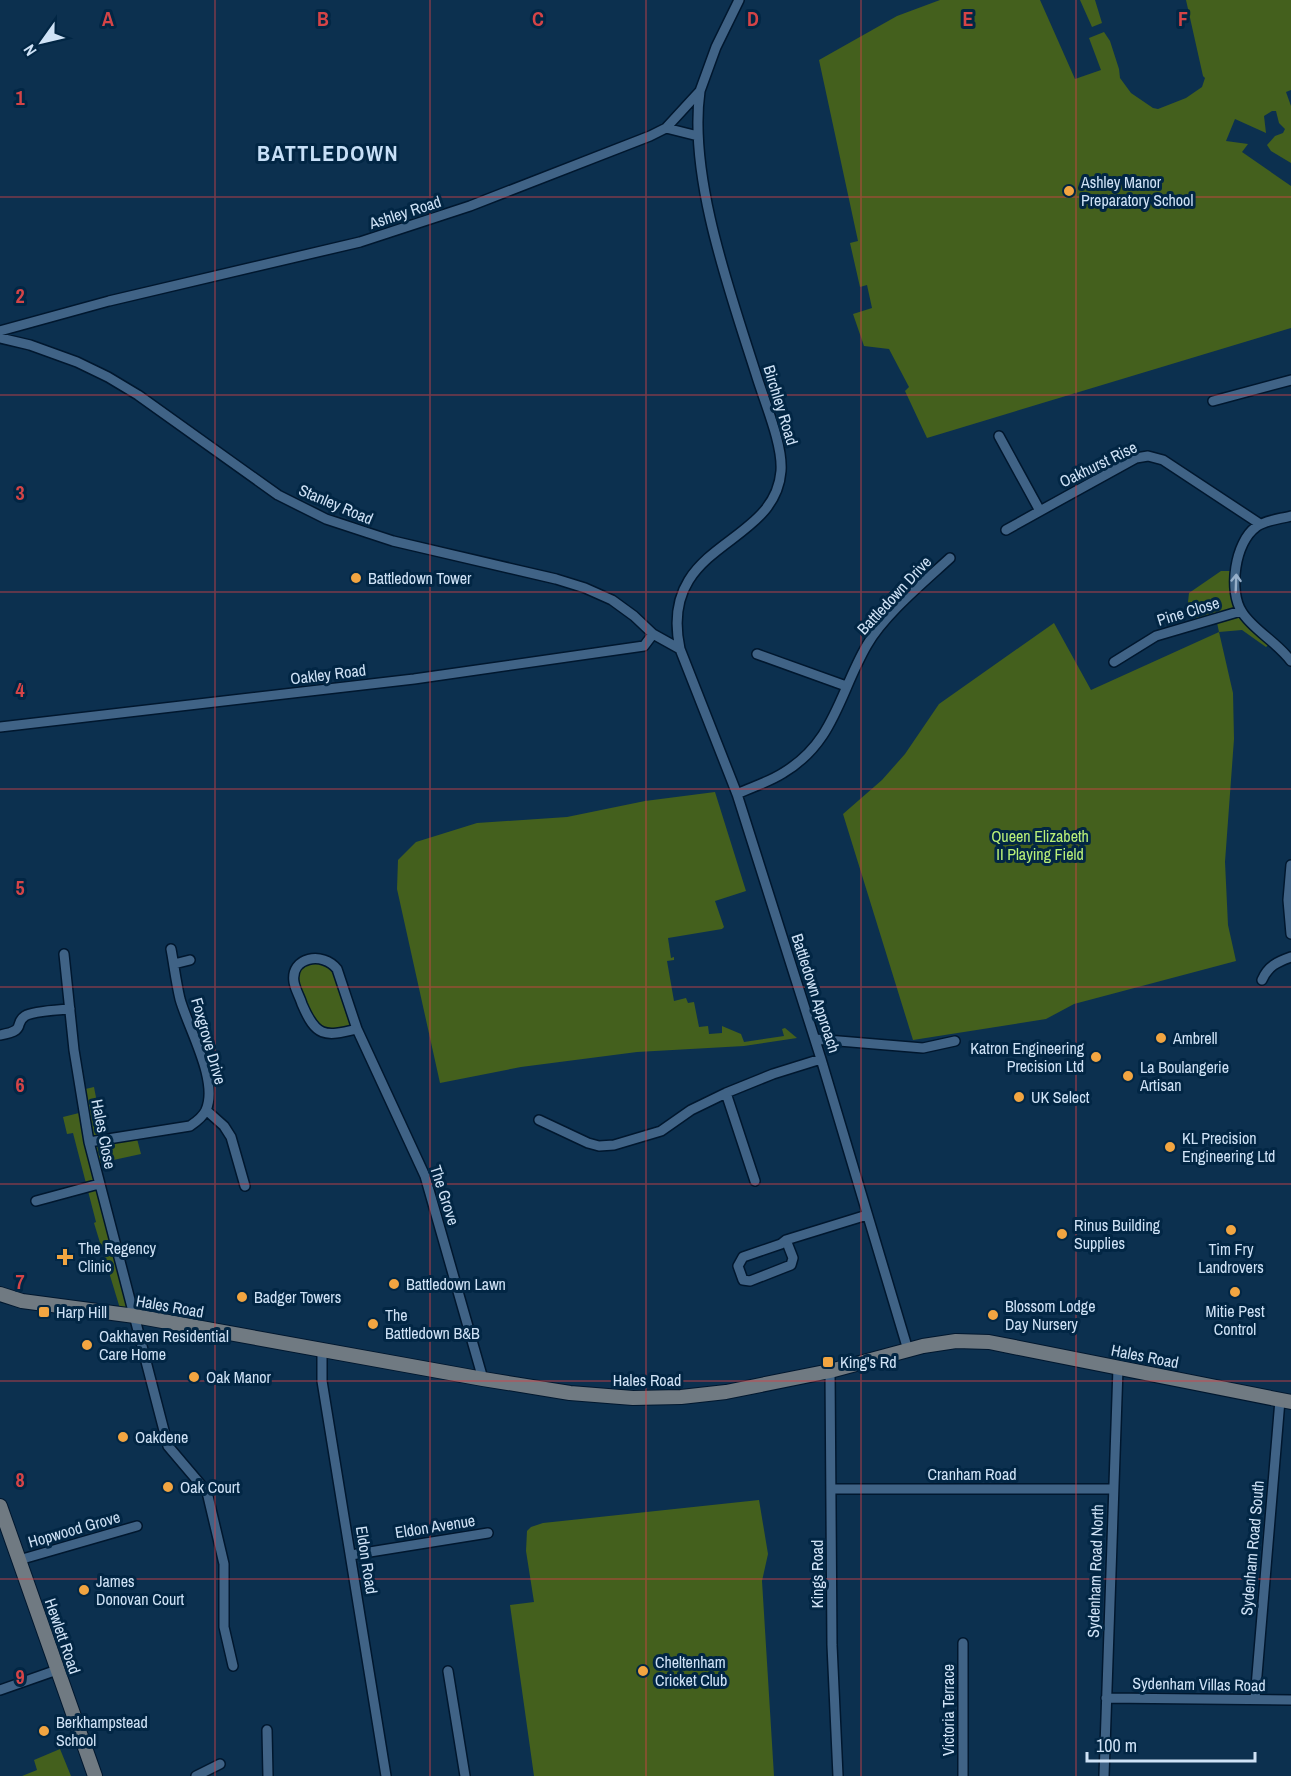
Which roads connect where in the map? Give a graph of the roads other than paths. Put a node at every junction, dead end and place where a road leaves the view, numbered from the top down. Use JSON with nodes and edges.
{"nodes":[{"id":1,"x":739,"y":0,"type":"edge"},
{"id":2,"x":700,"y":91,"type":"junction"},
{"id":3,"x":666,"y":128,"type":"junction"},
{"id":4,"x":698,"y":136,"type":"junction"},
{"id":5,"x":24,"y":324,"type":"junction"},
{"id":6,"x":0,"y":331,"type":"edge"},
{"id":7,"x":0,"y":338,"type":"edge"},
{"id":8,"x":25,"y":344,"type":"junction"},
{"id":9,"x":1291,"y":380,"type":"edge"},
{"id":10,"x":1213,"y":401,"type":"dead end"},
{"id":11,"x":999,"y":436,"type":"dead end"},
{"id":12,"x":1040,"y":511,"type":"junction"},
{"id":13,"x":1291,"y":516,"type":"edge"},
{"id":14,"x":1260,"y":524,"type":"junction"},
{"id":15,"x":1006,"y":530,"type":"dead end"},
{"id":16,"x":950,"y":558,"type":"dead end"},
{"id":17,"x":1241,"y":611,"type":"junction"},
{"id":18,"x":653,"y":634,"type":"junction"},
{"id":19,"x":680,"y":649,"type":"junction"},
{"id":20,"x":757,"y":654,"type":"dead end"},
{"id":21,"x":1291,"y":661,"type":"edge"},
{"id":22,"x":1114,"y":662,"type":"dead end"},
{"id":23,"x":846,"y":686,"type":"junction"},
{"id":24,"x":0,"y":727,"type":"edge"},
{"id":25,"x":737,"y":794,"type":"junction"},
{"id":26,"x":1291,"y":865,"type":"edge"},
{"id":27,"x":1291,"y":934,"type":"edge"},
{"id":28,"x":171,"y":949,"type":"dead end"},
{"id":29,"x":64,"y":954,"type":"dead end"},
{"id":30,"x":1291,"y":957,"type":"edge"},
{"id":31,"x":190,"y":960,"type":"dead end"},
{"id":32,"x":174,"y":964,"type":"junction"},
{"id":33,"x":1262,"y":980,"type":"dead end"},
{"id":34,"x":70,"y":1009,"type":"junction"},
{"id":35,"x":357,"y":1029,"type":"junction"},
{"id":36,"x":0,"y":1035,"type":"edge"},
{"id":37,"x":815,"y":1039,"type":"junction"},
{"id":38,"x":955,"y":1041,"type":"dead end"},
{"id":39,"x":821,"y":1059,"type":"junction"},
{"id":40,"x":726,"y":1093,"type":"junction"},
{"id":41,"x":206,"y":1110,"type":"junction"},
{"id":42,"x":539,"y":1120,"type":"dead end"},
{"id":43,"x":89,"y":1142,"type":"junction"},
{"id":44,"x":755,"y":1181,"type":"dead end"},
{"id":45,"x":99,"y":1184,"type":"junction"},
{"id":46,"x":245,"y":1186,"type":"dead end"},
{"id":47,"x":36,"y":1201,"type":"dead end"},
{"id":48,"x":867,"y":1215,"type":"junction"},
{"id":49,"x":786,"y":1240,"type":"junction"},
{"id":50,"x":0,"y":1294,"type":"edge"},
{"id":51,"x":135,"y":1316,"type":"junction"},
{"id":52,"x":322,"y":1349,"type":"junction"},
{"id":53,"x":908,"y":1350,"type":"junction"},
{"id":54,"x":1118,"y":1368,"type":"junction"},
{"id":55,"x":830,"y":1371,"type":"junction"},
{"id":56,"x":483,"y":1379,"type":"junction"},
{"id":57,"x":1286,"y":1401,"type":"edge"},
{"id":58,"x":831,"y":1489,"type":"junction"},
{"id":59,"x":1112,"y":1489,"type":"junction"},
{"id":60,"x":0,"y":1506,"type":"edge"},
{"id":61,"x":137,"y":1526,"type":"dead end"},
{"id":62,"x":488,"y":1533,"type":"dead end"},
{"id":63,"x":351,"y":1555,"type":"junction"},
{"id":64,"x":19,"y":1560,"type":"junction"},
{"id":65,"x":963,"y":1643,"type":"dead end"},
{"id":66,"x":232,"y":1666,"type":"dead end"},
{"id":67,"x":57,"y":1670,"type":"junction"},
{"id":68,"x":448,"y":1671,"type":"dead end"},
{"id":69,"x":0,"y":1690,"type":"edge"},
{"id":70,"x":1106,"y":1698,"type":"junction"},
{"id":71,"x":1255,"y":1699,"type":"junction"},
{"id":72,"x":1291,"y":1700,"type":"edge"},
{"id":73,"x":267,"y":1730,"type":"dead end"},
{"id":74,"x":220,"y":1764,"type":"dead end"},
{"id":75,"x":96,"y":1776,"type":"edge"},
{"id":76,"x":196,"y":1776,"type":"edge"},
{"id":77,"x":268,"y":1776,"type":"edge"},
{"id":78,"x":386,"y":1776,"type":"edge"},
{"id":79,"x":465,"y":1776,"type":"edge"},
{"id":80,"x":837,"y":1776,"type":"edge"},
{"id":81,"x":963,"y":1776,"type":"edge"},
{"id":82,"x":1104,"y":1776,"type":"edge"}],
"edges":[{"from":1,"to":2,"type":"street","name":"Ashley Road"},
{"from":2,"to":3,"type":"street","name":"Ashley Road"},
{"from":2,"to":4,"type":"street","name":"Birchley Road"},
{"from":3,"to":4,"type":"street"},
{"from":3,"to":5,"type":"street","name":"Ashley Road"},
{"from":4,"to":19,"type":"street","name":"Birchley Road"},
{"from":5,"to":6,"type":"street","name":"Ashley Road"},
{"from":5,"to":8,"type":"street"},
{"from":7,"to":8,"type":"street","name":"Stanley Road"},
{"from":8,"to":18,"type":"street","name":"Stanley Road"},
{"from":9,"to":10,"type":"street"},
{"from":11,"to":12,"type":"street"},
{"from":12,"to":14,"type":"street","name":"Oakhurst Rise"},
{"from":12,"to":15,"type":"street","name":"Oakhurst Rise"},
{"from":13,"to":14,"type":"street"},
{"from":17,"to":14,"type":"street","one_way":true},
{"from":16,"to":23,"type":"street","name":"Battledown Drive"},
{"from":17,"to":21,"type":"street"},
{"from":17,"to":22,"type":"street","name":"Pine Close"},
{"from":18,"to":19,"type":"street","name":"Stanley Road"},
{"from":18,"to":24,"type":"street","name":"Oakley Road"},
{"from":19,"to":25,"type":"street","name":"Battledown Approach"},
{"from":20,"to":23,"type":"street"},
{"from":23,"to":25,"type":"street","name":"Battledown Drive"},
{"from":25,"to":37,"type":"street","name":"Battledown Approach"},
{"from":26,"to":27,"type":"street"},
{"from":28,"to":32,"type":"street","name":"Foxgrove Drive"},
{"from":29,"to":34,"type":"street","name":"Hales Close"},
{"from":30,"to":33,"type":"street"},
{"from":31,"to":32,"type":"street"},
{"from":32,"to":41,"type":"street","name":"Foxgrove Drive"},
{"from":34,"to":36,"type":"street"},
{"from":34,"to":43,"type":"street","name":"Hales Close"},
{"from":35,"to":35,"type":"street","name":"The Grove"},
{"from":35,"to":56,"type":"street","name":"The Grove"},
{"from":37,"to":38,"type":"street"},
{"from":37,"to":39,"type":"street","name":"Battledown Approach"},
{"from":39,"to":40,"type":"street"},
{"from":39,"to":48,"type":"street","name":"Battledown Approach"},
{"from":40,"to":42,"type":"street"},
{"from":40,"to":44,"type":"street"},
{"from":41,"to":43,"type":"street","name":"Foxgrove Drive"},
{"from":41,"to":46,"type":"street"},
{"from":43,"to":45,"type":"street","name":"Hales Close"},
{"from":45,"to":47,"type":"street"},
{"from":45,"to":51,"type":"street","name":"Hales Close"},
{"from":48,"to":49,"type":"street"},
{"from":48,"to":53,"type":"street","name":"Battledown Approach"},
{"from":49,"to":49,"type":"street"},
{"from":50,"to":51,"type":"main road","name":"Hales Road"},
{"from":51,"to":52,"type":"main road","name":"Hales Road"},
{"from":51,"to":66,"type":"street","name":"Hales Close"},
{"from":52,"to":56,"type":"main road","name":"Hales Road"},
{"from":52,"to":63,"type":"street","name":"Eldon Road"},
{"from":53,"to":54,"type":"main road","name":"Hales Road"},
{"from":53,"to":55,"type":"main road","name":"Hales Road"},
{"from":54,"to":57,"type":"main road","name":"Hales Road"},
{"from":54,"to":59,"type":"street","name":"Sydenham Road North"},
{"from":55,"to":56,"type":"main road","name":"Hales Road"},
{"from":55,"to":58,"type":"street","name":"Kings Road"},
{"from":57,"to":71,"type":"street","name":"Sydenham Road South"},
{"from":58,"to":59,"type":"street","name":"Cranham Road"},
{"from":58,"to":80,"type":"street","name":"Kings Road"},
{"from":59,"to":70,"type":"street","name":"Sydenham Road North"},
{"from":60,"to":64,"type":"main road","name":"Hewlett Road"},
{"from":61,"to":64,"type":"street","name":"Hopwood Grove"},
{"from":62,"to":63,"type":"street","name":"Eldon Avenue"},
{"from":63,"to":78,"type":"street","name":"Eldon Road"},
{"from":64,"to":67,"type":"main road","name":"Hewlett Road"},
{"from":65,"to":81,"type":"street","name":"Victoria Terrace"},
{"from":67,"to":69,"type":"street"},
{"from":67,"to":75,"type":"main road","name":"Hewlett Road"},
{"from":68,"to":79,"type":"street"},
{"from":70,"to":71,"type":"street","name":"Sydenham Villas Road"},
{"from":70,"to":82,"type":"street","name":"Sydenham Road North"},
{"from":71,"to":72,"type":"street","name":"Sydenham Villas Road"},
{"from":73,"to":77,"type":"street"},
{"from":74,"to":76,"type":"street"}]}
